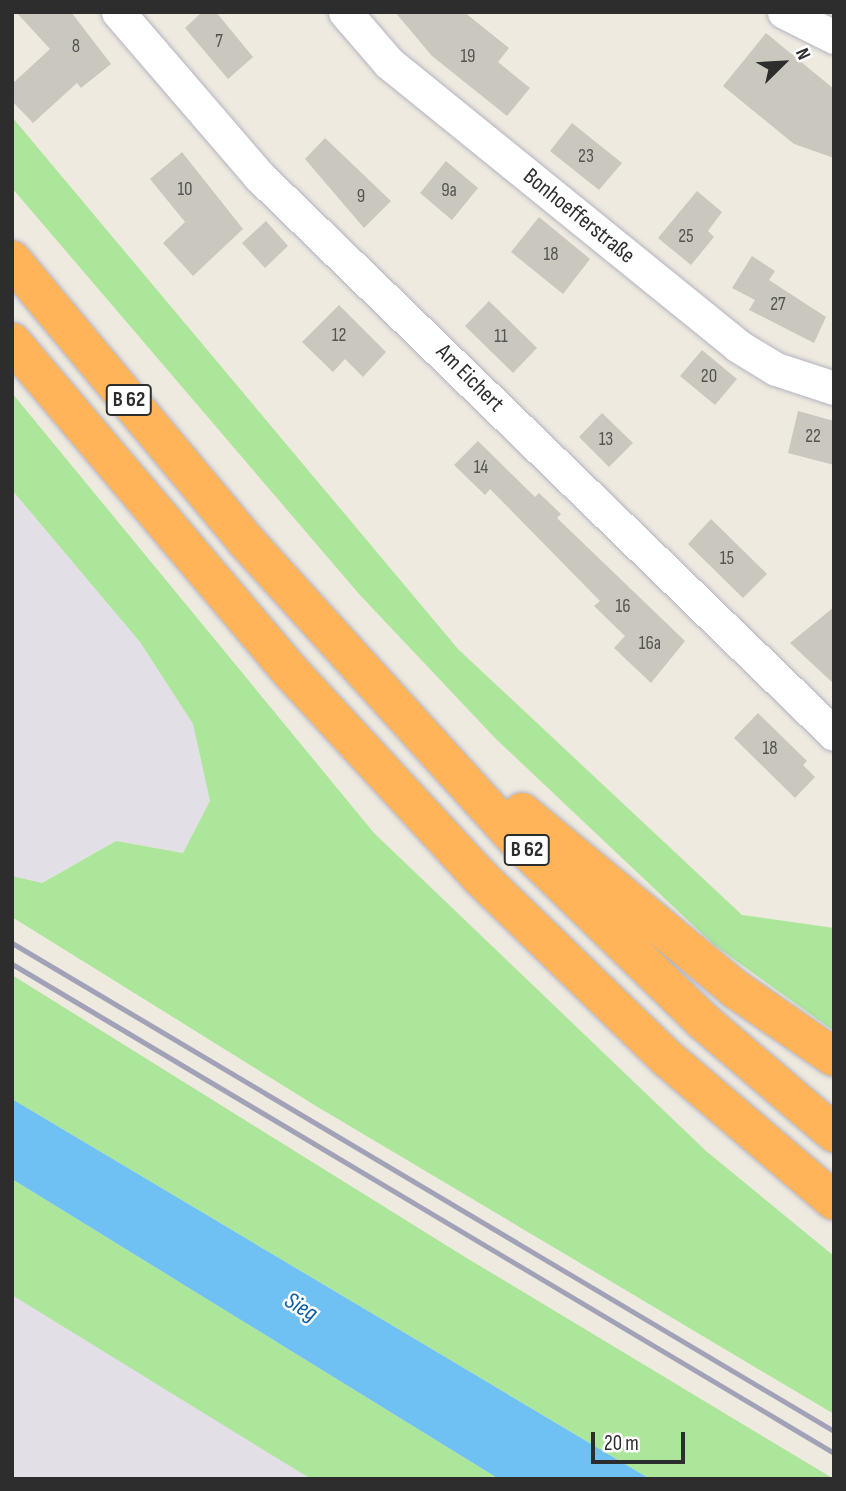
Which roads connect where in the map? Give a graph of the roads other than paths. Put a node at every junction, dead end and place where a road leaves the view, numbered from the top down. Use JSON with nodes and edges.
{"nodes":[{"id":1,"x":118,"y":12,"type":"edge"},
{"id":2,"x":345,"y":12,"type":"edge"},
{"id":3,"x":784,"y":12,"type":"edge"},
{"id":4,"x":834,"y":37,"type":"edge"},
{"id":5,"x":12,"y":260,"type":"edge"},
{"id":6,"x":12,"y":342,"type":"edge"},
{"id":7,"x":834,"y":388,"type":"edge"},
{"id":8,"x":325,"y":630,"type":"junction"},
{"id":9,"x":834,"y":734,"type":"edge"},
{"id":10,"x":834,"y":1057,"type":"edge"},
{"id":11,"x":834,"y":1133,"type":"edge"},
{"id":12,"x":834,"y":1201,"type":"edge"}],
"edges":[{"from":1,"to":9,"type":"street","name":"Am Eichert"},
{"from":2,"to":7,"type":"street","name":"Bonhoefferstraße"},
{"from":3,"to":4,"type":"street"},
{"from":5,"to":8,"type":"highway","number":"B 62"},
{"from":6,"to":12,"type":"highway","number":"B 62"},
{"from":8,"to":10,"type":"highway","number":"B 62"},
{"from":8,"to":11,"type":"highway","number":"B 62"}]}
